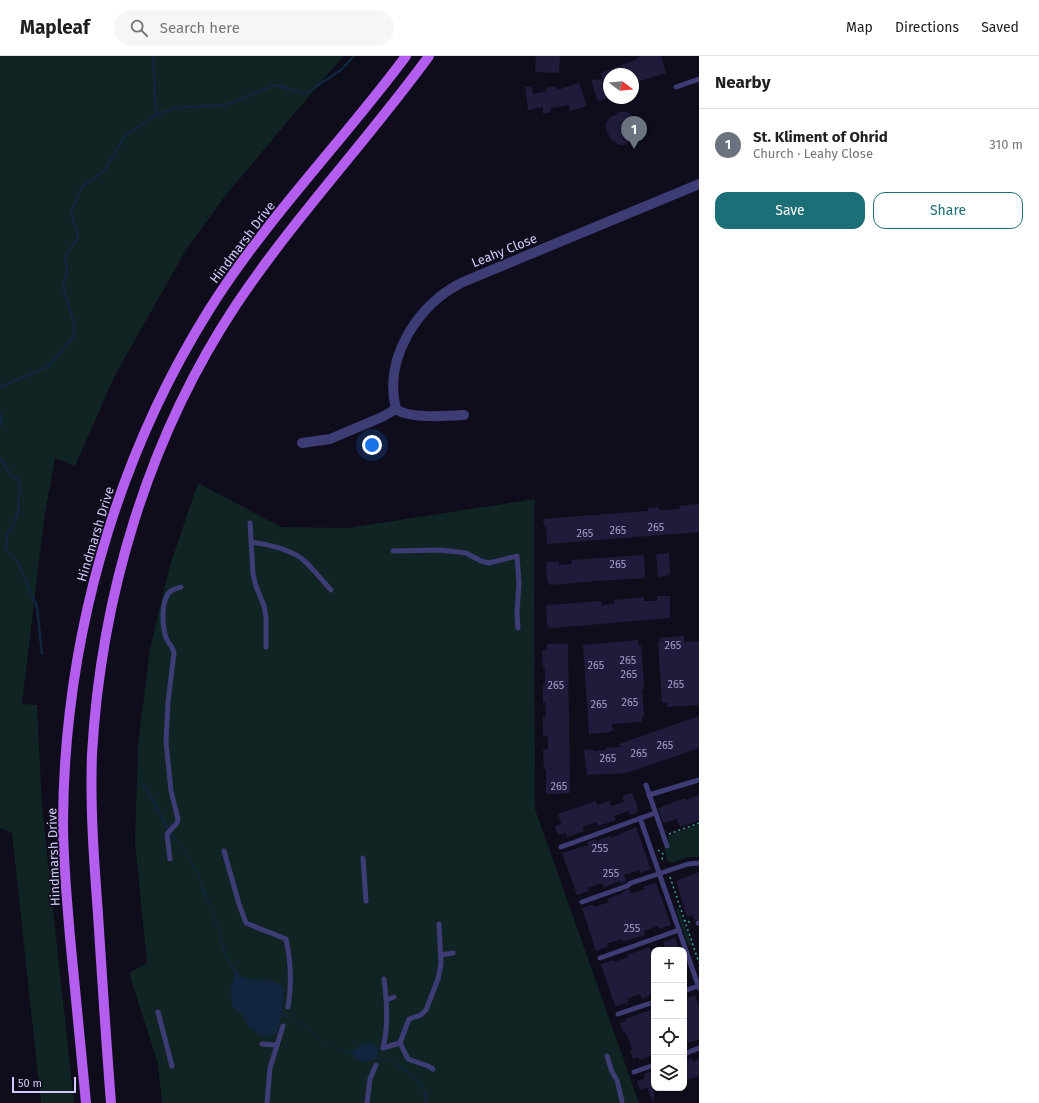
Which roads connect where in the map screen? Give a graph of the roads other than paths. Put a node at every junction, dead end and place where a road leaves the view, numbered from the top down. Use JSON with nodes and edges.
{"nodes":[{"id":1,"x":406,"y":56,"type":"edge"},
{"id":2,"x":429,"y":56,"type":"edge"},
{"id":3,"x":699,"y":79,"type":"edge"},
{"id":4,"x":676,"y":87,"type":"dead end"},
{"id":5,"x":699,"y":184,"type":"edge"},
{"id":6,"x":396,"y":409,"type":"junction"},
{"id":7,"x":464,"y":415,"type":"dead end"},
{"id":8,"x":302,"y":443,"type":"dead end"},
{"id":9,"x":250,"y":523,"type":"dead end"},
{"id":10,"x":251,"y":542,"type":"junction"},
{"id":11,"x":393,"y":551,"type":"dead end"},
{"id":12,"x":182,"y":587,"type":"dead end"},
{"id":13,"x":331,"y":590,"type":"dead end"},
{"id":14,"x":518,"y":628,"type":"dead end"},
{"id":15,"x":266,"y":646,"type":"dead end"},
{"id":16,"x":699,"y":780,"type":"edge"},
{"id":17,"x":646,"y":785,"type":"dead end"},
{"id":18,"x":649,"y":795,"type":"junction"},
{"id":19,"x":656,"y":813,"type":"junction"},
{"id":20,"x":640,"y":818,"type":"junction"},
{"id":21,"x":667,"y":846,"type":"dead end"},
{"id":22,"x":561,"y":847,"type":"dead end"},
{"id":23,"x":224,"y":851,"type":"dead end"},
{"id":24,"x":363,"y":858,"type":"dead end"},
{"id":25,"x":170,"y":859,"type":"dead end"},
{"id":26,"x":699,"y":862,"type":"edge"},
{"id":27,"x":660,"y":874,"type":"junction"},
{"id":28,"x":366,"y":901,"type":"dead end"},
{"id":29,"x":582,"y":902,"type":"dead end"},
{"id":30,"x":439,"y":924,"type":"dead end"},
{"id":31,"x":679,"y":930,"type":"junction"},
{"id":32,"x":453,"y":953,"type":"dead end"},
{"id":33,"x":440,"y":955,"type":"junction"},
{"id":34,"x":600,"y":958,"type":"dead end"},
{"id":35,"x":384,"y":979,"type":"dead end"},
{"id":36,"x":699,"y":987,"type":"edge"},
{"id":37,"x":687,"y":990,"type":"edge"},
{"id":38,"x":394,"y":997,"type":"dead end"},
{"id":39,"x":387,"y":1000,"type":"junction"},
{"id":40,"x":651,"y":1003,"type":"edge"},
{"id":41,"x":288,"y":1007,"type":"dead end"},
{"id":42,"x":158,"y":1012,"type":"dead end"},
{"id":43,"x":618,"y":1014,"type":"dead end"},
{"id":44,"x":283,"y":1026,"type":"dead end"},
{"id":45,"x":400,"y":1043,"type":"junction"},
{"id":46,"x":262,"y":1044,"type":"dead end"},
{"id":47,"x":277,"y":1045,"type":"junction"},
{"id":48,"x":699,"y":1048,"type":"edge"},
{"id":49,"x":687,"y":1053,"type":"edge"},
{"id":50,"x":607,"y":1056,"type":"dead end"},
{"id":51,"x":376,"y":1065,"type":"dead end"},
{"id":52,"x":172,"y":1066,"type":"dead end"},
{"id":53,"x":651,"y":1066,"type":"edge"},
{"id":54,"x":433,"y":1069,"type":"dead end"},
{"id":55,"x":634,"y":1072,"type":"dead end"},
{"id":56,"x":371,"y":1076,"type":"junction"},
{"id":57,"x":375,"y":1085,"type":"dead end"},
{"id":58,"x":622,"y":1101,"type":"dead end"},
{"id":59,"x":86,"y":1103,"type":"edge"},
{"id":60,"x":111,"y":1103,"type":"edge"},
{"id":61,"x":267,"y":1103,"type":"edge"},
{"id":62,"x":367,"y":1103,"type":"edge"}],
"edges":[{"from":1,"to":59,"type":"main road","name":"Hindmarsh Drive"},
{"from":2,"to":60,"type":"main road"},
{"from":3,"to":4,"type":"lane"},
{"from":5,"to":6,"type":"street","name":"Leahy Close"},
{"from":6,"to":7,"type":"street"},
{"from":6,"to":8,"type":"street"},
{"from":9,"to":10,"type":"lane"},
{"from":10,"to":13,"type":"lane"},
{"from":10,"to":15,"type":"lane"},
{"from":11,"to":14,"type":"lane"},
{"from":12,"to":25,"type":"lane"},
{"from":16,"to":18,"type":"lane"},
{"from":17,"to":18,"type":"lane"},
{"from":18,"to":19,"type":"lane"},
{"from":19,"to":20,"type":"lane"},
{"from":19,"to":21,"type":"lane"},
{"from":20,"to":22,"type":"lane"},
{"from":20,"to":27,"type":"lane"},
{"from":23,"to":41,"type":"lane"},
{"from":24,"to":28,"type":"lane"},
{"from":26,"to":27,"type":"lane"},
{"from":27,"to":29,"type":"lane"},
{"from":27,"to":31,"type":"lane"},
{"from":30,"to":33,"type":"lane"},
{"from":31,"to":34,"type":"lane"},
{"from":31,"to":36,"type":"lane"},
{"from":32,"to":33,"type":"lane"},
{"from":33,"to":45,"type":"lane"},
{"from":35,"to":39,"type":"lane"},
{"from":36,"to":37,"type":"lane"},
{"from":38,"to":39,"type":"lane"},
{"from":39,"to":45,"type":"lane"},
{"from":40,"to":43,"type":"lane"},
{"from":42,"to":52,"type":"lane"},
{"from":44,"to":47,"type":"lane"},
{"from":45,"to":54,"type":"lane"},
{"from":46,"to":47,"type":"lane"},
{"from":47,"to":61,"type":"lane"},
{"from":48,"to":49,"type":"lane"},
{"from":50,"to":58,"type":"lane"},
{"from":51,"to":56,"type":"lane"},
{"from":53,"to":55,"type":"lane"},
{"from":56,"to":57,"type":"lane"},
{"from":56,"to":62,"type":"lane"}]}
